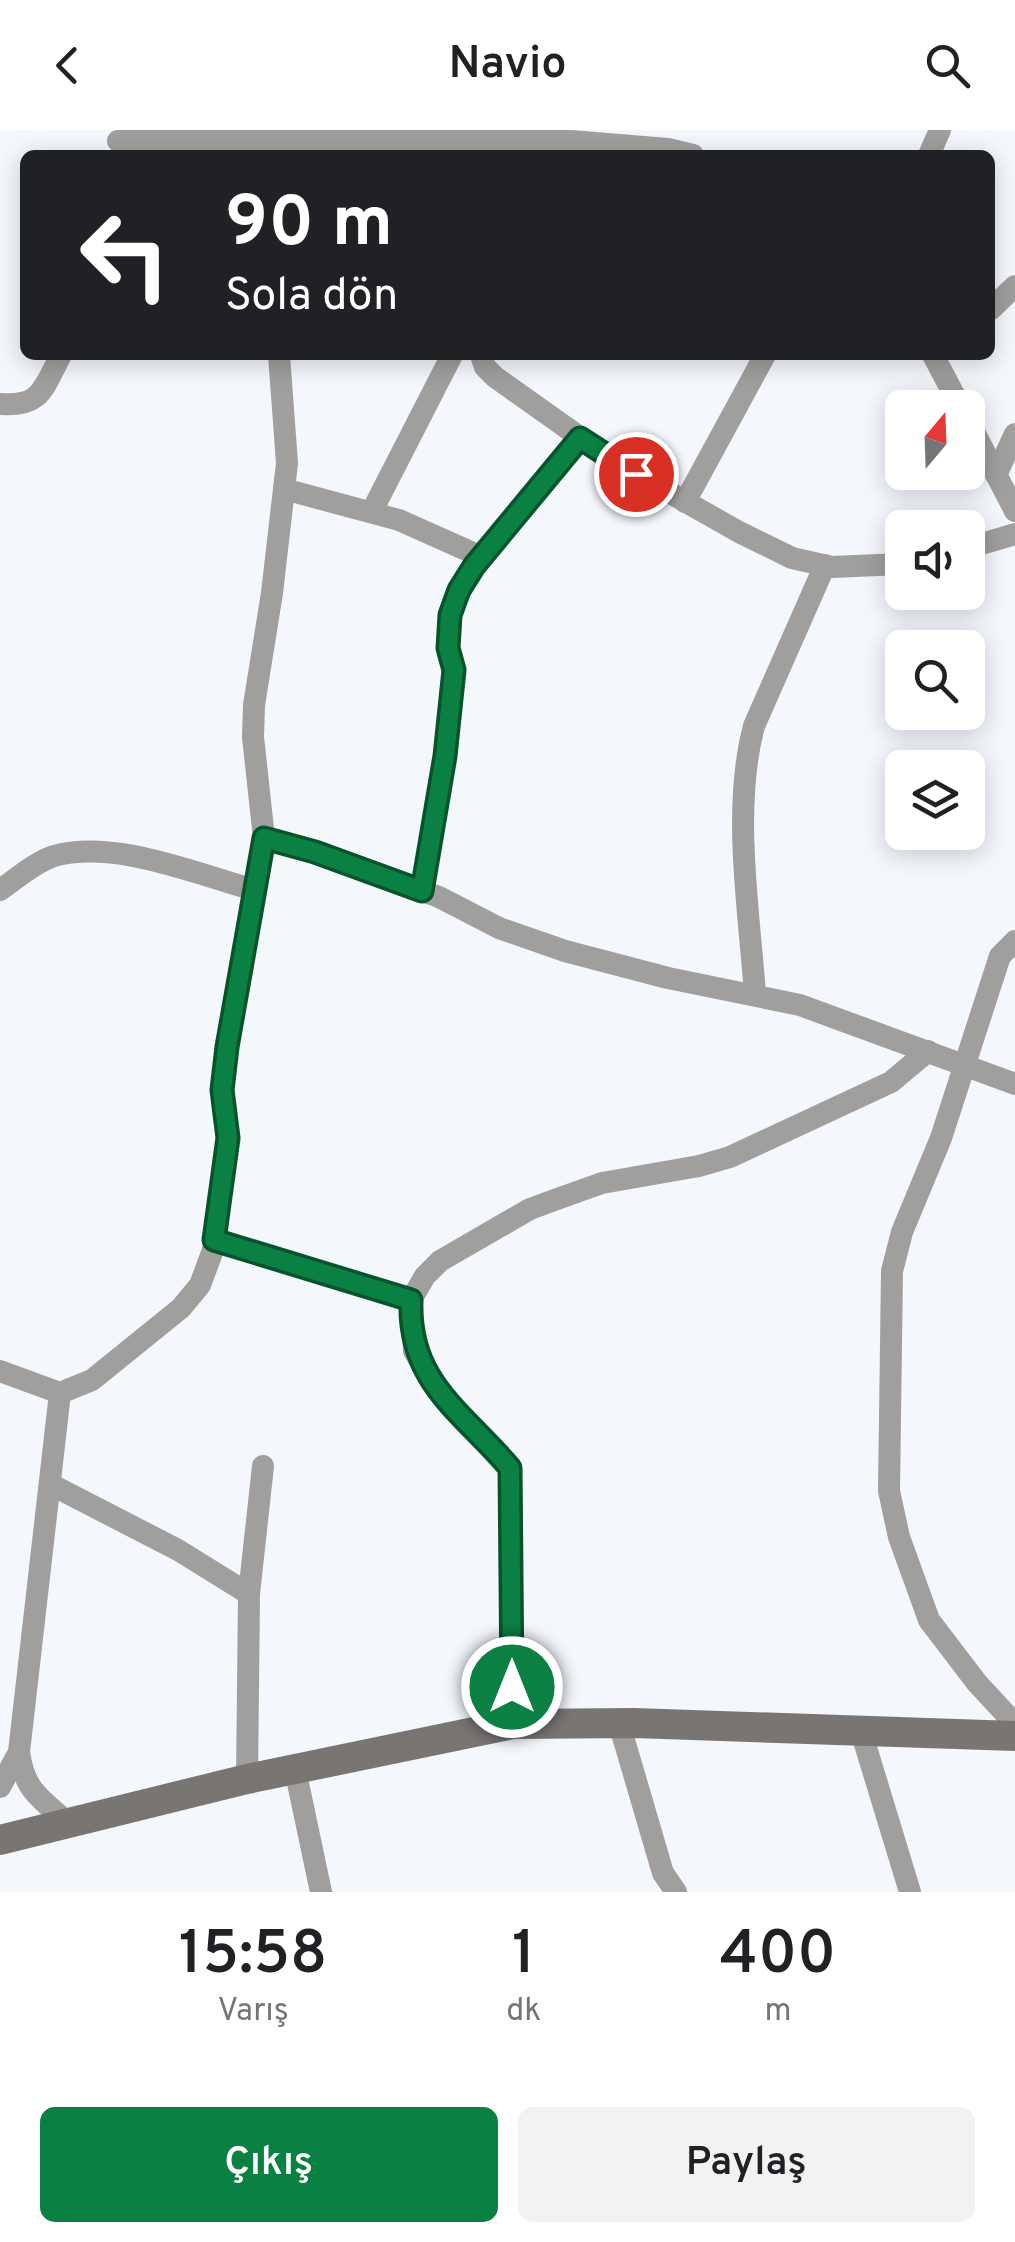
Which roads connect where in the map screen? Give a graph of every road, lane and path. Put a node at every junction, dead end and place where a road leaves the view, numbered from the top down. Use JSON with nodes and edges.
{"nodes":[{"id":1,"x":109,"y":136,"type":"edge"},
{"id":2,"x":542,"y":148,"type":"edge"},
{"id":3,"x":132,"y":150,"type":"edge"},
{"id":4,"x":672,"y":150,"type":"edge"},
{"id":5,"x":1015,"y":286,"type":"edge"},
{"id":6,"x":995,"y":305,"type":"edge"},
{"id":7,"x":58,"y":360,"type":"edge"},
{"id":8,"x":279,"y":360,"type":"edge"},
{"id":9,"x":449,"y":360,"type":"edge"},
{"id":10,"x":482,"y":360,"type":"edge"},
{"id":11,"x":762,"y":360,"type":"edge"},
{"id":12,"x":937,"y":360,"type":"edge"},
{"id":13,"x":952,"y":390,"type":"edge"},
{"id":14,"x":0,"y":404,"type":"edge"},
{"id":15,"x":1015,"y":434,"type":"edge"},
{"id":16,"x":580,"y":438,"type":"junction"},
{"id":17,"x":985,"y":453,"type":"edge"},
{"id":18,"x":996,"y":475,"type":"junction"},
{"id":19,"x":284,"y":489,"type":"junction"},
{"id":20,"x":685,"y":502,"type":"junction"},
{"id":21,"x":372,"y":511,"type":"junction"},
{"id":22,"x":1015,"y":511,"type":"edge"},
{"id":23,"x":1015,"y":534,"type":"edge"},
{"id":24,"x":985,"y":543,"type":"edge"},
{"id":25,"x":482,"y":557,"type":"junction"},
{"id":26,"x":825,"y":565,"type":"junction"},
{"id":27,"x":885,"y":566,"type":"edge"},
{"id":28,"x":264,"y":838,"type":"junction"},
{"id":29,"x":11,"y":872,"type":"edge"},
{"id":30,"x":0,"y":890,"type":"edge"},
{"id":31,"x":255,"y":890,"type":"junction"},
{"id":32,"x":422,"y":891,"type":"junction"},
{"id":33,"x":1015,"y":942,"type":"edge"},
{"id":34,"x":755,"y":994,"type":"junction"},
{"id":35,"x":928,"y":1051,"type":"junction"},
{"id":36,"x":967,"y":1065,"type":"junction"},
{"id":37,"x":1015,"y":1084,"type":"edge"},
{"id":38,"x":214,"y":1240,"type":"junction"},
{"id":39,"x":411,"y":1300,"type":"junction"},
{"id":40,"x":0,"y":1371,"type":"edge"},
{"id":41,"x":60,"y":1393,"type":"junction"},
{"id":42,"x":263,"y":1466,"type":"dead end"},
{"id":43,"x":50,"y":1484,"type":"junction"},
{"id":44,"x":248,"y":1594,"type":"junction"},
{"id":45,"x":619,"y":1722,"type":"junction"},
{"id":46,"x":512,"y":1724,"type":"junction"},
{"id":47,"x":1015,"y":1724,"type":"edge"},
{"id":48,"x":860,"y":1731,"type":"junction"},
{"id":49,"x":1015,"y":1736,"type":"edge"},
{"id":50,"x":19,"y":1752,"type":"junction"},
{"id":51,"x":295,"y":1769,"type":"junction"},
{"id":52,"x":248,"y":1779,"type":"junction"},
{"id":53,"x":0,"y":1786,"type":"edge"},
{"id":54,"x":67,"y":1822,"type":"junction"},
{"id":55,"x":0,"y":1840,"type":"edge"},
{"id":56,"x":322,"y":1892,"type":"edge"},
{"id":57,"x":676,"y":1892,"type":"edge"},
{"id":58,"x":910,"y":1892,"type":"edge"}],
"edges":[{"from":1,"to":2,"type":"street"},
{"from":1,"to":3,"type":"street"},
{"from":2,"to":4,"type":"street"},
{"from":5,"to":6,"type":"street"},
{"from":7,"to":14,"type":"street"},
{"from":8,"to":19,"type":"street"},
{"from":9,"to":21,"type":"street"},
{"from":10,"to":16,"type":"street"},
{"from":11,"to":20,"type":"street"},
{"from":12,"to":13,"type":"street"},
{"from":15,"to":18,"type":"street"},
{"from":16,"to":20,"type":"street"},
{"from":16,"to":25,"type":"street"},
{"from":17,"to":18,"type":"street"},
{"from":18,"to":22,"type":"street"},
{"from":19,"to":21,"type":"street"},
{"from":19,"to":28,"type":"street"},
{"from":20,"to":26,"type":"street"},
{"from":21,"to":25,"type":"street"},
{"from":23,"to":24,"type":"street"},
{"from":25,"to":32,"type":"street"},
{"from":26,"to":27,"type":"street"},
{"from":26,"to":34,"type":"street"},
{"from":28,"to":31,"type":"street"},
{"from":28,"to":32,"type":"street"},
{"from":29,"to":30,"type":"street"},
{"from":29,"to":31,"type":"street"},
{"from":31,"to":38,"type":"street"},
{"from":32,"to":34,"type":"street"},
{"from":33,"to":36,"type":"street"},
{"from":34,"to":35,"type":"street"},
{"from":35,"to":36,"type":"street"},
{"from":35,"to":39,"type":"street"},
{"from":36,"to":37,"type":"street"},
{"from":36,"to":47,"type":"street"},
{"from":38,"to":39,"type":"street"},
{"from":38,"to":41,"type":"street"},
{"from":39,"to":46,"type":"street"},
{"from":40,"to":41,"type":"street"},
{"from":41,"to":43,"type":"street"},
{"from":42,"to":44,"type":"street"},
{"from":43,"to":44,"type":"street"},
{"from":43,"to":50,"type":"street"},
{"from":44,"to":52,"type":"street"},
{"from":45,"to":46,"type":"street"},
{"from":45,"to":48,"type":"street"},
{"from":45,"to":57,"type":"street"},
{"from":46,"to":51,"type":"street"},
{"from":48,"to":49,"type":"street"},
{"from":48,"to":58,"type":"street"},
{"from":50,"to":53,"type":"street"},
{"from":50,"to":54,"type":"street"},
{"from":51,"to":52,"type":"street"},
{"from":51,"to":56,"type":"street"},
{"from":52,"to":54,"type":"street"},
{"from":54,"to":55,"type":"street"}]}
